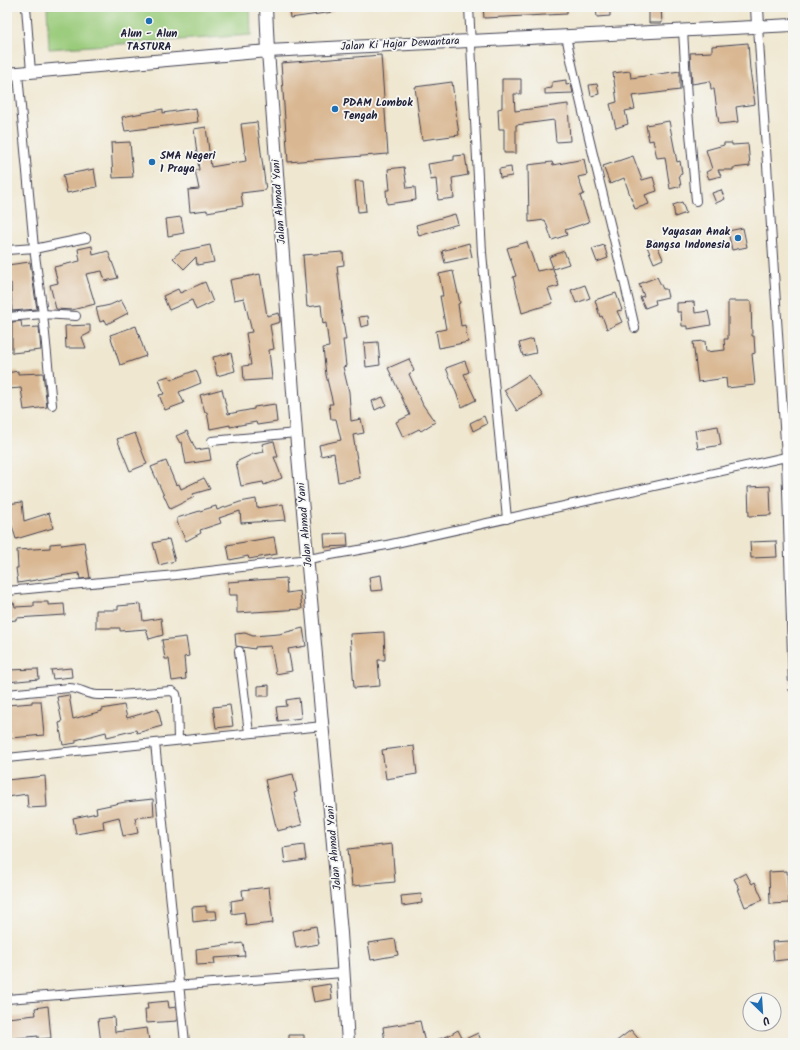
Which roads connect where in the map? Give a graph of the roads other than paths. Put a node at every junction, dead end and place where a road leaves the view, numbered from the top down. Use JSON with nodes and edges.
{"nodes":[{"id":1,"x":26,"y":7,"type":"edge"},
{"id":2,"x":266,"y":7,"type":"edge"},
{"id":3,"x":469,"y":7,"type":"edge"},
{"id":4,"x":757,"y":7,"type":"edge"},
{"id":5,"x":793,"y":25,"type":"edge"},
{"id":6,"x":758,"y":26,"type":"junction"},
{"id":7,"x":683,"y":30,"type":"junction"},
{"id":8,"x":566,"y":36,"type":"junction"},
{"id":9,"x":472,"y":40,"type":"junction"},
{"id":10,"x":268,"y":51,"type":"junction"},
{"id":11,"x":31,"y":72,"type":"junction"},
{"id":12,"x":12,"y":74,"type":"edge"},
{"id":13,"x":696,"y":201,"type":"dead end"},
{"id":14,"x":86,"y":238,"type":"dead end"},
{"id":15,"x":34,"y":249,"type":"junction"},
{"id":16,"x":7,"y":250,"type":"edge"},
{"id":17,"x":43,"y":314,"type":"junction"},
{"id":18,"x":76,"y":316,"type":"dead end"},
{"id":19,"x":7,"y":317,"type":"edge"},
{"id":20,"x":635,"y":328,"type":"dead end"},
{"id":21,"x":52,"y":405,"type":"dead end"},
{"id":22,"x":296,"y":433,"type":"junction"},
{"id":23,"x":212,"y":442,"type":"dead end"},
{"id":24,"x":786,"y":457,"type":"junction"},
{"id":25,"x":507,"y":519,"type":"junction"},
{"id":26,"x":308,"y":559,"type":"junction"},
{"id":27,"x":7,"y":591,"type":"edge"},
{"id":28,"x":239,"y":651,"type":"dead end"},
{"id":29,"x":792,"y":653,"type":"edge"},
{"id":30,"x":793,"y":688,"type":"edge"},
{"id":31,"x":7,"y":694,"type":"edge"},
{"id":32,"x":323,"y":726,"type":"junction"},
{"id":33,"x":249,"y":733,"type":"junction"},
{"id":34,"x":178,"y":740,"type":"junction"},
{"id":35,"x":155,"y":743,"type":"junction"},
{"id":36,"x":7,"y":758,"type":"edge"},
{"id":37,"x":343,"y":974,"type":"junction"},
{"id":38,"x":180,"y":987,"type":"junction"},
{"id":39,"x":7,"y":999,"type":"edge"},
{"id":40,"x":186,"y":1043,"type":"edge"},
{"id":41,"x":348,"y":1043,"type":"edge"}],
"edges":[{"from":1,"to":11,"type":"street"},
{"from":2,"to":10,"type":"street","name":"Jalan Ahmad Yani"},
{"from":3,"to":9,"type":"street"},
{"from":4,"to":6,"type":"street"},
{"from":5,"to":6,"type":"street","name":"Jalan Ki Hajar Dewantara"},
{"from":6,"to":7,"type":"street","name":"Jalan Ki Hajar Dewantara"},
{"from":6,"to":24,"type":"street"},
{"from":7,"to":8,"type":"street","name":"Jalan Ki Hajar Dewantara"},
{"from":7,"to":13,"type":"street"},
{"from":8,"to":9,"type":"street","name":"Jalan Ki Hajar Dewantara"},
{"from":8,"to":20,"type":"street"},
{"from":9,"to":10,"type":"street","name":"Jalan Ki Hajar Dewantara"},
{"from":9,"to":25,"type":"street"},
{"from":10,"to":11,"type":"street","name":"Jalan Ki Hajar Dewantara"},
{"from":10,"to":22,"type":"street","name":"Jalan Ahmad Yani"},
{"from":11,"to":12,"type":"street","name":"Jalan Ki Hajar Dewantara"},
{"from":12,"to":15,"type":"street"},
{"from":14,"to":15,"type":"street"},
{"from":15,"to":16,"type":"street"},
{"from":15,"to":17,"type":"street"},
{"from":17,"to":18,"type":"street"},
{"from":17,"to":19,"type":"street"},
{"from":17,"to":21,"type":"street"},
{"from":22,"to":23,"type":"street"},
{"from":22,"to":26,"type":"street","name":"Jalan Ahmad Yani"},
{"from":24,"to":25,"type":"street"},
{"from":24,"to":29,"type":"street"},
{"from":25,"to":26,"type":"street"},
{"from":26,"to":27,"type":"street"},
{"from":26,"to":32,"type":"street","name":"Jalan Ahmad Yani"},
{"from":28,"to":33,"type":"street"},
{"from":29,"to":30,"type":"street"},
{"from":31,"to":34,"type":"street"},
{"from":32,"to":33,"type":"street"},
{"from":32,"to":37,"type":"street","name":"Jalan Ahmad Yani"},
{"from":33,"to":34,"type":"street"},
{"from":34,"to":35,"type":"street"},
{"from":35,"to":36,"type":"street"},
{"from":35,"to":38,"type":"street"},
{"from":37,"to":38,"type":"street"},
{"from":37,"to":41,"type":"street","name":"Jalan Ahmad Yani"},
{"from":38,"to":39,"type":"street"},
{"from":38,"to":40,"type":"street"}]}
